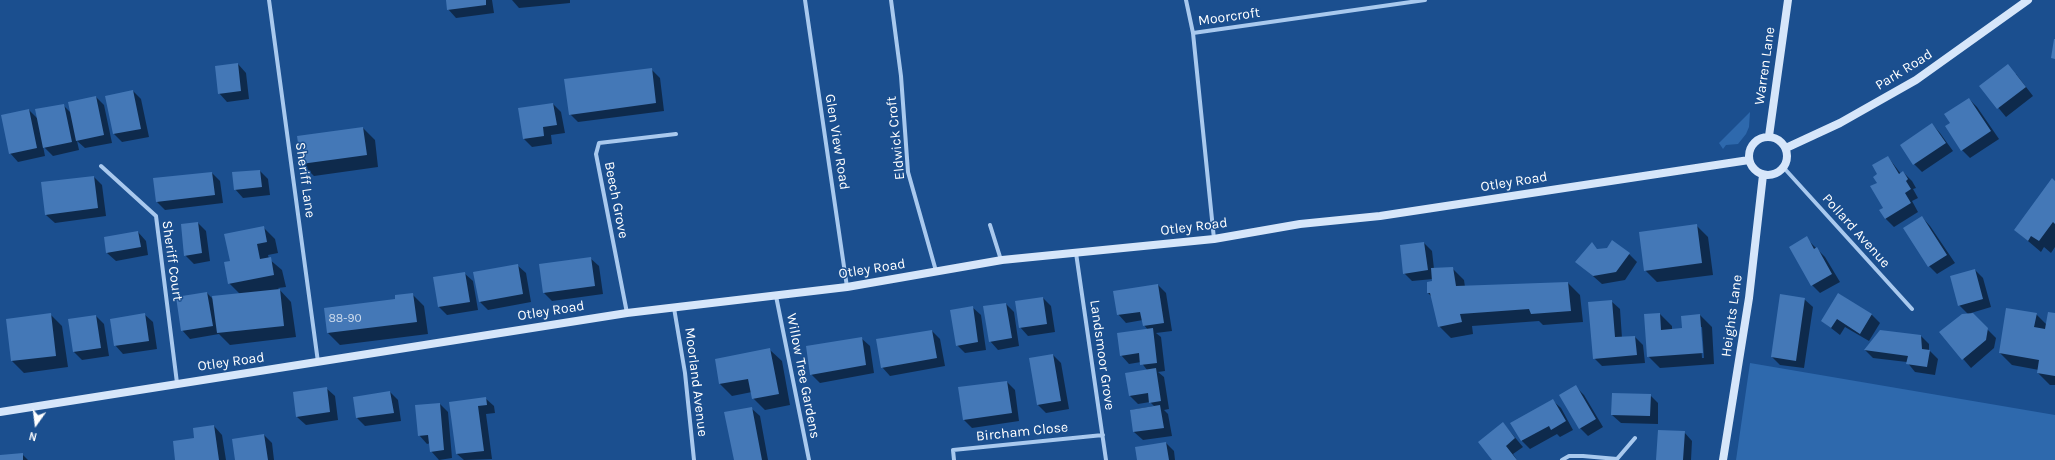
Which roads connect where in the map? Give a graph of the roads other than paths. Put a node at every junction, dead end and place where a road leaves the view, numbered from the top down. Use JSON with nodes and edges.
{"nodes":[{"id":1,"x":269,"y":0,"type":"edge"},
{"id":2,"x":804,"y":0,"type":"edge"},
{"id":3,"x":891,"y":0,"type":"edge"},
{"id":4,"x":1186,"y":0,"type":"edge"},
{"id":5,"x":1425,"y":0,"type":"edge"},
{"id":6,"x":1788,"y":0,"type":"edge"},
{"id":7,"x":2028,"y":0,"type":"edge"},
{"id":8,"x":1193,"y":33,"type":"junction"},
{"id":9,"x":676,"y":134,"type":"dead end"},
{"id":10,"x":1769,"y":136,"type":"junction"},
{"id":11,"x":1786,"y":148,"type":"junction"},
{"id":12,"x":1749,"y":160,"type":"junction"},
{"id":13,"x":101,"y":166,"type":"dead end"},
{"id":14,"x":1784,"y":168,"type":"junction"},
{"id":15,"x":1763,"y":175,"type":"junction"},
{"id":16,"x":990,"y":225,"type":"dead end"},
{"id":17,"x":1214,"y":239,"type":"junction"},
{"id":18,"x":1076,"y":253,"type":"junction"},
{"id":19,"x":1002,"y":260,"type":"junction"},
{"id":20,"x":936,"y":272,"type":"junction"},
{"id":21,"x":848,"y":287,"type":"junction"},
{"id":22,"x":776,"y":296,"type":"junction"},
{"id":23,"x":674,"y":308,"type":"junction"},
{"id":24,"x":1912,"y":309,"type":"dead end"},
{"id":25,"x":627,"y":313,"type":"junction"},
{"id":26,"x":318,"y":363,"type":"junction"},
{"id":27,"x":177,"y":383,"type":"junction"},
{"id":28,"x":0,"y":412,"type":"edge"},
{"id":29,"x":1103,"y":435,"type":"junction"},
{"id":30,"x":1635,"y":438,"type":"dead end"},
{"id":31,"x":1617,"y":459,"type":"edge"},
{"id":32,"x":694,"y":460,"type":"edge"},
{"id":33,"x":809,"y":460,"type":"edge"},
{"id":34,"x":954,"y":460,"type":"edge"},
{"id":35,"x":1106,"y":460,"type":"edge"},
{"id":36,"x":1562,"y":460,"type":"edge"},
{"id":37,"x":1723,"y":460,"type":"edge"}],
"edges":[{"from":1,"to":26,"type":"street","name":"Sheriff Lane"},
{"from":2,"to":21,"type":"street","name":"Glen View Road"},
{"from":3,"to":20,"type":"street","name":"Eldwick Croft"},
{"from":4,"to":8,"type":"street"},
{"from":5,"to":8,"type":"street","name":"Moorcroft"},
{"from":6,"to":10,"type":"street","name":"Warren Lane"},
{"from":7,"to":11,"type":"street","name":"Park Road"},
{"from":8,"to":17,"type":"street","name":"Moorcroft"},
{"from":9,"to":25,"type":"street","name":"Beech Grove"},
{"from":10,"to":11,"type":"street"},
{"from":10,"to":12,"type":"street"},
{"from":11,"to":14,"type":"street"},
{"from":12,"to":15,"type":"street"},
{"from":12,"to":17,"type":"street","name":"Otley Road"},
{"from":13,"to":27,"type":"street","name":"Sheriff Court"},
{"from":14,"to":15,"type":"street"},
{"from":14,"to":24,"type":"street","name":"Pollard Avenue"},
{"from":15,"to":37,"type":"street","name":"Heights Lane"},
{"from":16,"to":19,"type":"street"},
{"from":17,"to":18,"type":"street","name":"Otley Road"},
{"from":18,"to":19,"type":"street","name":"Otley Road"},
{"from":18,"to":29,"type":"street","name":"Landsmoor Grove"},
{"from":19,"to":20,"type":"street","name":"Otley Road"},
{"from":20,"to":21,"type":"street","name":"Otley Road"},
{"from":21,"to":22,"type":"street","name":"Otley Road"},
{"from":22,"to":23,"type":"street","name":"Otley Road"},
{"from":22,"to":33,"type":"street","name":"Willow Tree Gardens"},
{"from":23,"to":25,"type":"street","name":"Otley Road"},
{"from":23,"to":32,"type":"street","name":"Moorland Avenue"},
{"from":25,"to":26,"type":"street","name":"Otley Road"},
{"from":26,"to":27,"type":"street","name":"Otley Road"},
{"from":27,"to":28,"type":"street","name":"Otley Road"},
{"from":29,"to":34,"type":"street","name":"Bircham Close"},
{"from":29,"to":35,"type":"street","name":"Landsmoor Grove"},
{"from":30,"to":31,"type":"street"},
{"from":31,"to":36,"type":"street"}]}
